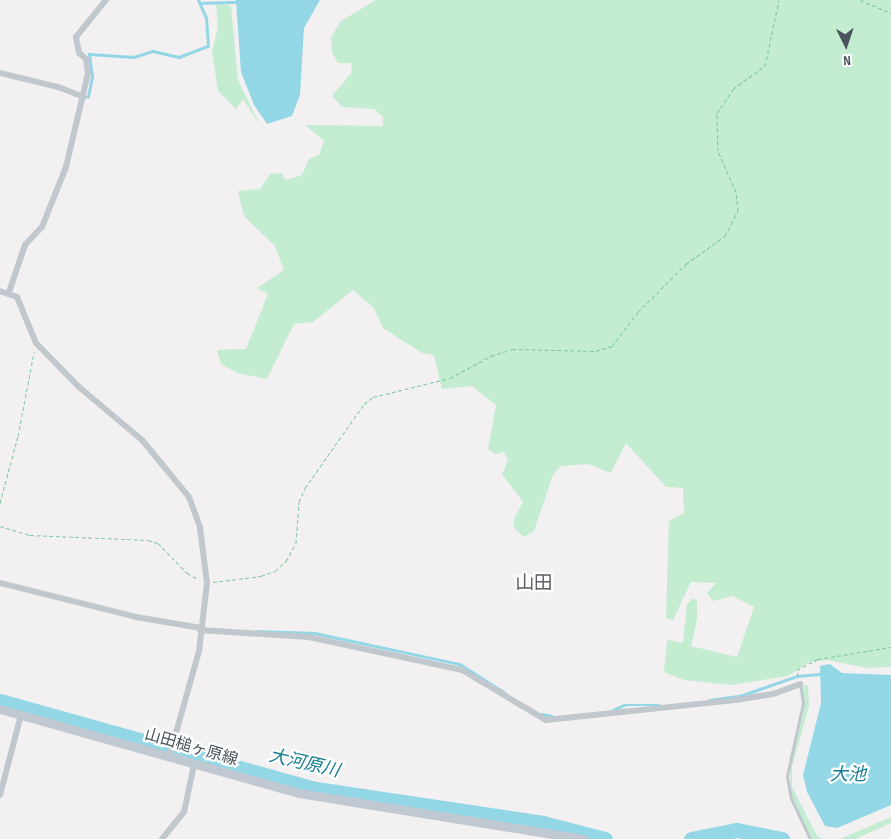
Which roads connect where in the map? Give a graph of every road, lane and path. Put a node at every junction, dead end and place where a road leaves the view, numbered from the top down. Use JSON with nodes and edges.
{"nodes":[{"id":1,"x":106,"y":0,"type":"edge"},
{"id":2,"x":779,"y":0,"type":"edge"},
{"id":3,"x":860,"y":0,"type":"edge"},
{"id":4,"x":891,"y":13,"type":"edge"},
{"id":5,"x":0,"y":74,"type":"edge"},
{"id":6,"x":84,"y":97,"type":"junction"},
{"id":7,"x":0,"y":291,"type":"edge"},
{"id":8,"x":9,"y":292,"type":"junction"},
{"id":9,"x":36,"y":343,"type":"junction"},
{"id":10,"x":0,"y":503,"type":"edge"},
{"id":11,"x":0,"y":526,"type":"edge"},
{"id":12,"x":0,"y":583,"type":"edge"},
{"id":13,"x":207,"y":583,"type":"junction"},
{"id":14,"x":201,"y":629,"type":"junction"},
{"id":15,"x":891,"y":647,"type":"edge"},
{"id":16,"x":798,"y":674,"type":"dead end"},
{"id":17,"x":800,"y":684,"type":"joint"},
{"id":18,"x":0,"y":709,"type":"edge"},
{"id":19,"x":21,"y":715,"type":"junction"},
{"id":20,"x":170,"y":753,"type":"junction"},
{"id":21,"x":194,"y":765,"type":"junction"},
{"id":22,"x":0,"y":795,"type":"edge"},
{"id":23,"x":162,"y":839,"type":"edge"},
{"id":24,"x":583,"y":839,"type":"edge"},
{"id":25,"x":810,"y":839,"type":"edge"}],
"edges":[{"from":1,"to":6,"type":"street"},
{"from":2,"to":13,"type":"path"},
{"from":3,"to":4,"type":"path"},
{"from":5,"to":6,"type":"street"},
{"from":6,"to":8,"type":"street"},
{"from":7,"to":8,"type":"street"},
{"from":8,"to":9,"type":"street"},
{"from":9,"to":10,"type":"path"},
{"from":9,"to":13,"type":"street"},
{"from":11,"to":13,"type":"path"},
{"from":12,"to":14,"type":"street"},
{"from":13,"to":14,"type":"street"},
{"from":14,"to":17,"type":"street"},
{"from":14,"to":20,"type":"street"},
{"from":15,"to":16,"type":"path"},
{"from":17,"to":25,"type":"lane"},
{"from":18,"to":19,"type":"main road","name":"山田槌ヶ原線"},
{"from":19,"to":20,"type":"main road","name":"山田槌ヶ原線"},
{"from":19,"to":22,"type":"street"},
{"from":20,"to":21,"type":"main road","name":"山田槌ヶ原線"},
{"from":21,"to":23,"type":"street"},
{"from":21,"to":24,"type":"main road","name":"山田槌ヶ原線"}]}
